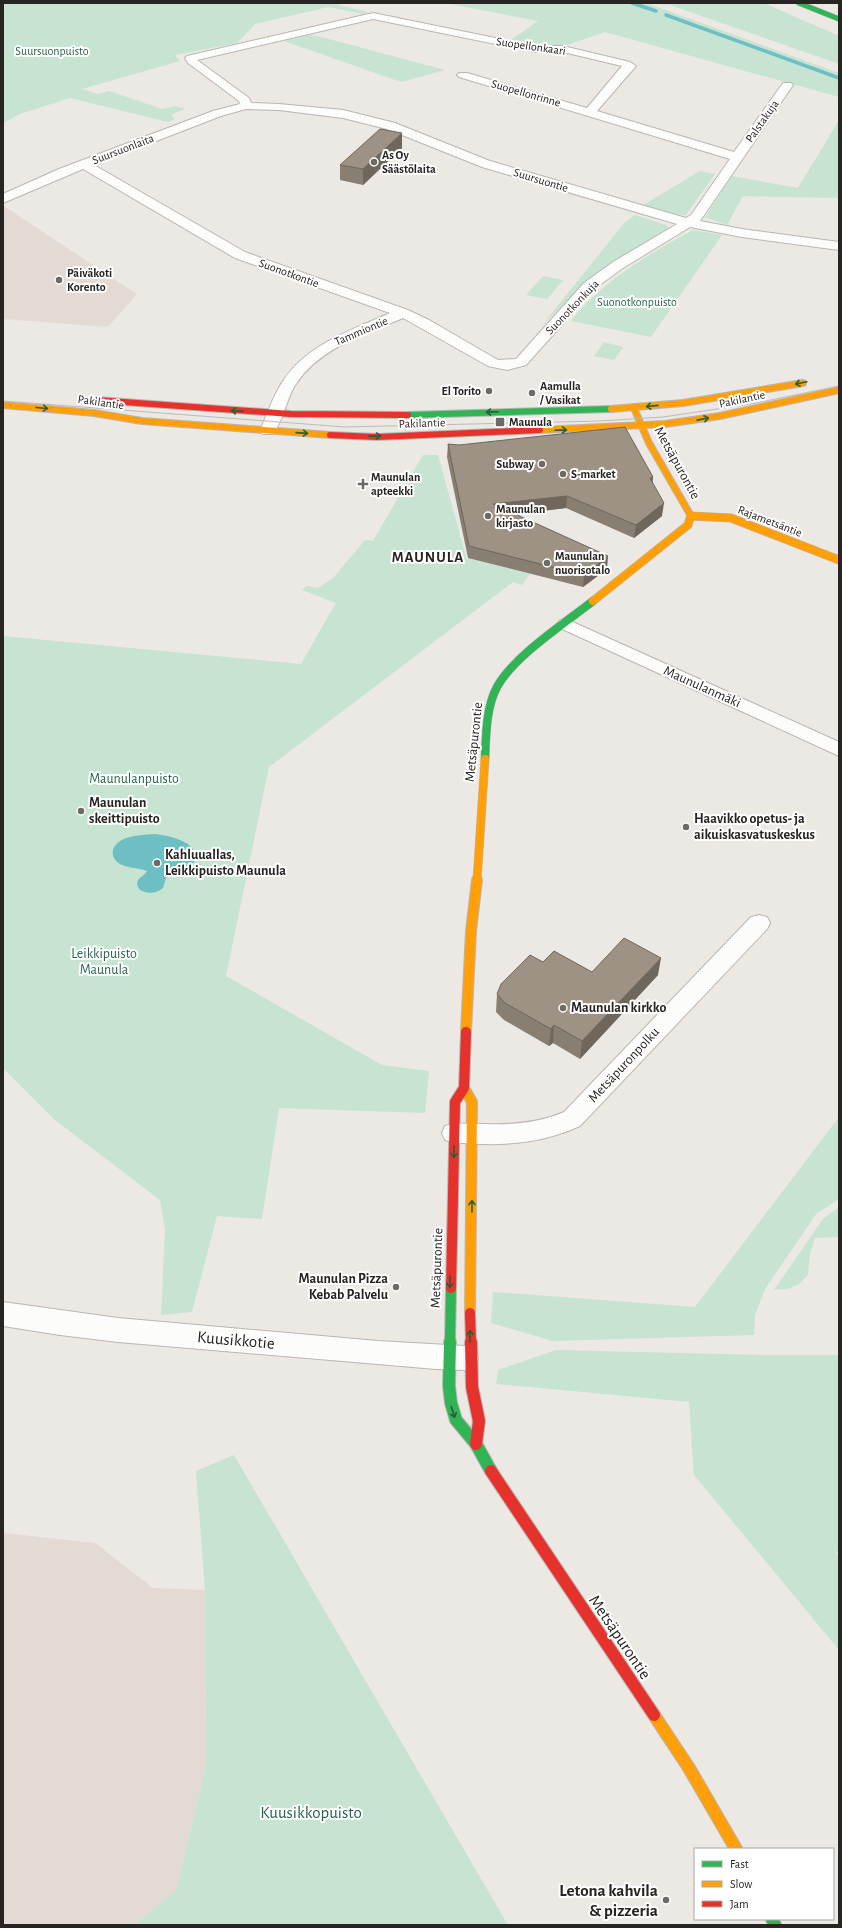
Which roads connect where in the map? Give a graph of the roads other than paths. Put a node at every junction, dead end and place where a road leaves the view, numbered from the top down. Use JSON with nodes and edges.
{"nodes":[{"id":1,"x":799,"y":3,"type":"edge"},
{"id":2,"x":812,"y":3,"type":"edge"},
{"id":3,"x":839,"y":13,"type":"edge"},
{"id":4,"x":839,"y":19,"type":"edge"},
{"id":5,"x":463,"y":75,"type":"dead end"},
{"id":6,"x":787,"y":85,"type":"dead end"},
{"id":7,"x":246,"y":106,"type":"junction"},
{"id":8,"x":589,"y":112,"type":"junction"},
{"id":9,"x":737,"y":157,"type":"junction"},
{"id":10,"x":84,"y":164,"type":"junction"},
{"id":11,"x":3,"y":199,"type":"edge"},
{"id":12,"x":688,"y":223,"type":"junction"},
{"id":13,"x":839,"y":246,"type":"edge"},
{"id":14,"x":403,"y":313,"type":"junction"},
{"id":15,"x":502,"y":365,"type":"joint"},
{"id":16,"x":809,"y":381,"type":"dead end"},
{"id":17,"x":839,"y":390,"type":"edge"},
{"id":18,"x":89,"y":399,"type":"dead end"},
{"id":19,"x":3,"y":405,"type":"edge"},
{"id":20,"x":634,"y":408,"type":"junction"},
{"id":21,"x":276,"y":413,"type":"junction"},
{"id":22,"x":641,"y":426,"type":"junction"},
{"id":23,"x":268,"y":430,"type":"junction"},
{"id":24,"x":691,"y":516,"type":"junction"},
{"id":25,"x":839,"y":560,"type":"edge"},
{"id":26,"x":566,"y":624,"type":"junction"},
{"id":27,"x":839,"y":750,"type":"edge"},
{"id":28,"x":759,"y":923,"type":"dead end"},
{"id":29,"x":464,"y":1088,"type":"junction"},
{"id":30,"x":463,"y":1133,"type":"junction"},
{"id":31,"x":3,"y":1314,"type":"edge"},
{"id":32,"x":459,"y":1358,"type":"junction"},
{"id":33,"x":476,"y":1444,"type":"junction"},
{"id":34,"x":735,"y":1848,"type":"edge"}],
"edges":[{"from":1,"to":4,"type":"main road"},
{"from":2,"to":3,"type":"main road"},
{"from":5,"to":8,"type":"street","name":"Suopellonrinne"},
{"from":6,"to":9,"type":"street","name":"Palstakuja"},
{"from":7,"to":8,"type":"street","name":"Suopellonkaari"},
{"from":7,"to":10,"type":"street","name":"Suursuonlaita"},
{"from":7,"to":12,"type":"street","name":"Suursuontie"},
{"from":8,"to":9,"type":"street"},
{"from":9,"to":12,"type":"street"},
{"from":10,"to":11,"type":"street","name":"Suursuonlaita"},
{"from":10,"to":14,"type":"street","name":"Suonotkontie"},
{"from":12,"to":13,"type":"street","name":"Suursuontie"},
{"from":12,"to":15,"type":"street","name":"Suonotkonkuja"},
{"from":14,"to":15,"type":"street","name":"Suonotkontie"},
{"from":14,"to":21,"type":"street","name":"Tammiontie"},
{"from":16,"to":20,"type":"main road","name":"Pakilantie","one_way":true},
{"from":22,"to":17,"type":"main road","name":"Pakilantie","one_way":true},
{"from":21,"to":18,"type":"main road","name":"Pakilantie","one_way":true},
{"from":19,"to":23,"type":"main road","name":"Pakilantie","one_way":true},
{"from":20,"to":21,"type":"main road","name":"Pakilantie","one_way":true},
{"from":20,"to":22,"type":"main road","name":"Metsäpurontie"},
{"from":21,"to":23,"type":"street","name":"Tammiontie"},
{"from":23,"to":22,"type":"main road","name":"Pakilantie","one_way":true},
{"from":22,"to":24,"type":"main road","name":"Metsäpurontie"},
{"from":24,"to":25,"type":"main road","name":"Rajametsäntie"},
{"from":24,"to":26,"type":"main road","name":"Metsäpurontie"},
{"from":26,"to":27,"type":"street","name":"Maunulanmäki"},
{"from":26,"to":29,"type":"main road","name":"Metsäpurontie"},
{"from":28,"to":30,"type":"street","name":"Metsäpuronpolku"},
{"from":29,"to":30,"type":"main road","name":"Metsäpurontie"},
{"from":29,"to":30,"type":"main road","name":"Metsäpurontie"},
{"from":32,"to":30,"type":"main road","name":"Metsäpurontie","one_way":true},
{"from":30,"to":32,"type":"main road","name":"Metsäpurontie","one_way":true},
{"from":31,"to":32,"type":"street","name":"Kuusikkotie"},
{"from":32,"to":33,"type":"main road","name":"Metsäpurontie"},
{"from":32,"to":33,"type":"main road","name":"Metsäpurontie","one_way":true},
{"from":33,"to":34,"type":"main road","name":"Metsäpurontie"}]}
